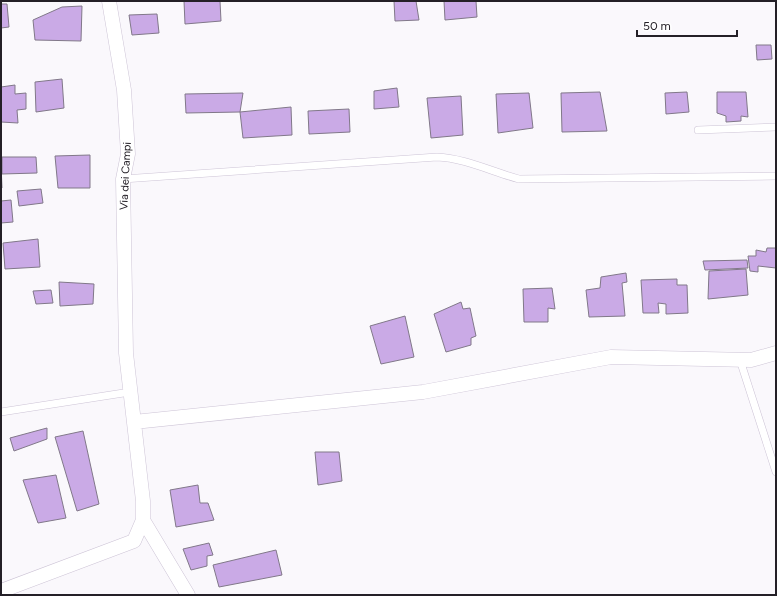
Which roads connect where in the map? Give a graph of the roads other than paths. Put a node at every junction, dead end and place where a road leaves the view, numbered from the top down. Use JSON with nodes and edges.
{"nodes":[{"id":1,"x":108,"y":1,"type":"edge"},
{"id":2,"x":776,"y":127,"type":"edge"},
{"id":3,"x":698,"y":130,"type":"dead end"},
{"id":4,"x":776,"y":176,"type":"edge"},
{"id":5,"x":123,"y":180,"type":"junction"},
{"id":6,"x":776,"y":353,"type":"edge"},
{"id":7,"x":740,"y":360,"type":"junction"},
{"id":8,"x":130,"y":392,"type":"junction"},
{"id":9,"x":1,"y":412,"type":"edge"},
{"id":10,"x":134,"y":422,"type":"junction"},
{"id":11,"x":776,"y":472,"type":"edge"},
{"id":12,"x":143,"y":520,"type":"junction"},
{"id":13,"x":1,"y":591,"type":"edge"},
{"id":14,"x":188,"y":595,"type":"edge"}],
"edges":[{"from":1,"to":5,"type":"street","name":"Via dei Campi"},
{"from":2,"to":3,"type":"lane"},
{"from":4,"to":5,"type":"lane"},
{"from":5,"to":8,"type":"street","name":"Via dei Campi"},
{"from":6,"to":7,"type":"street"},
{"from":7,"to":10,"type":"street"},
{"from":7,"to":11,"type":"lane"},
{"from":8,"to":9,"type":"lane"},
{"from":8,"to":10,"type":"street","name":"Via dei Campi"},
{"from":10,"to":12,"type":"street","name":"Via dei Campi"},
{"from":12,"to":13,"type":"street"},
{"from":12,"to":14,"type":"street"}]}
